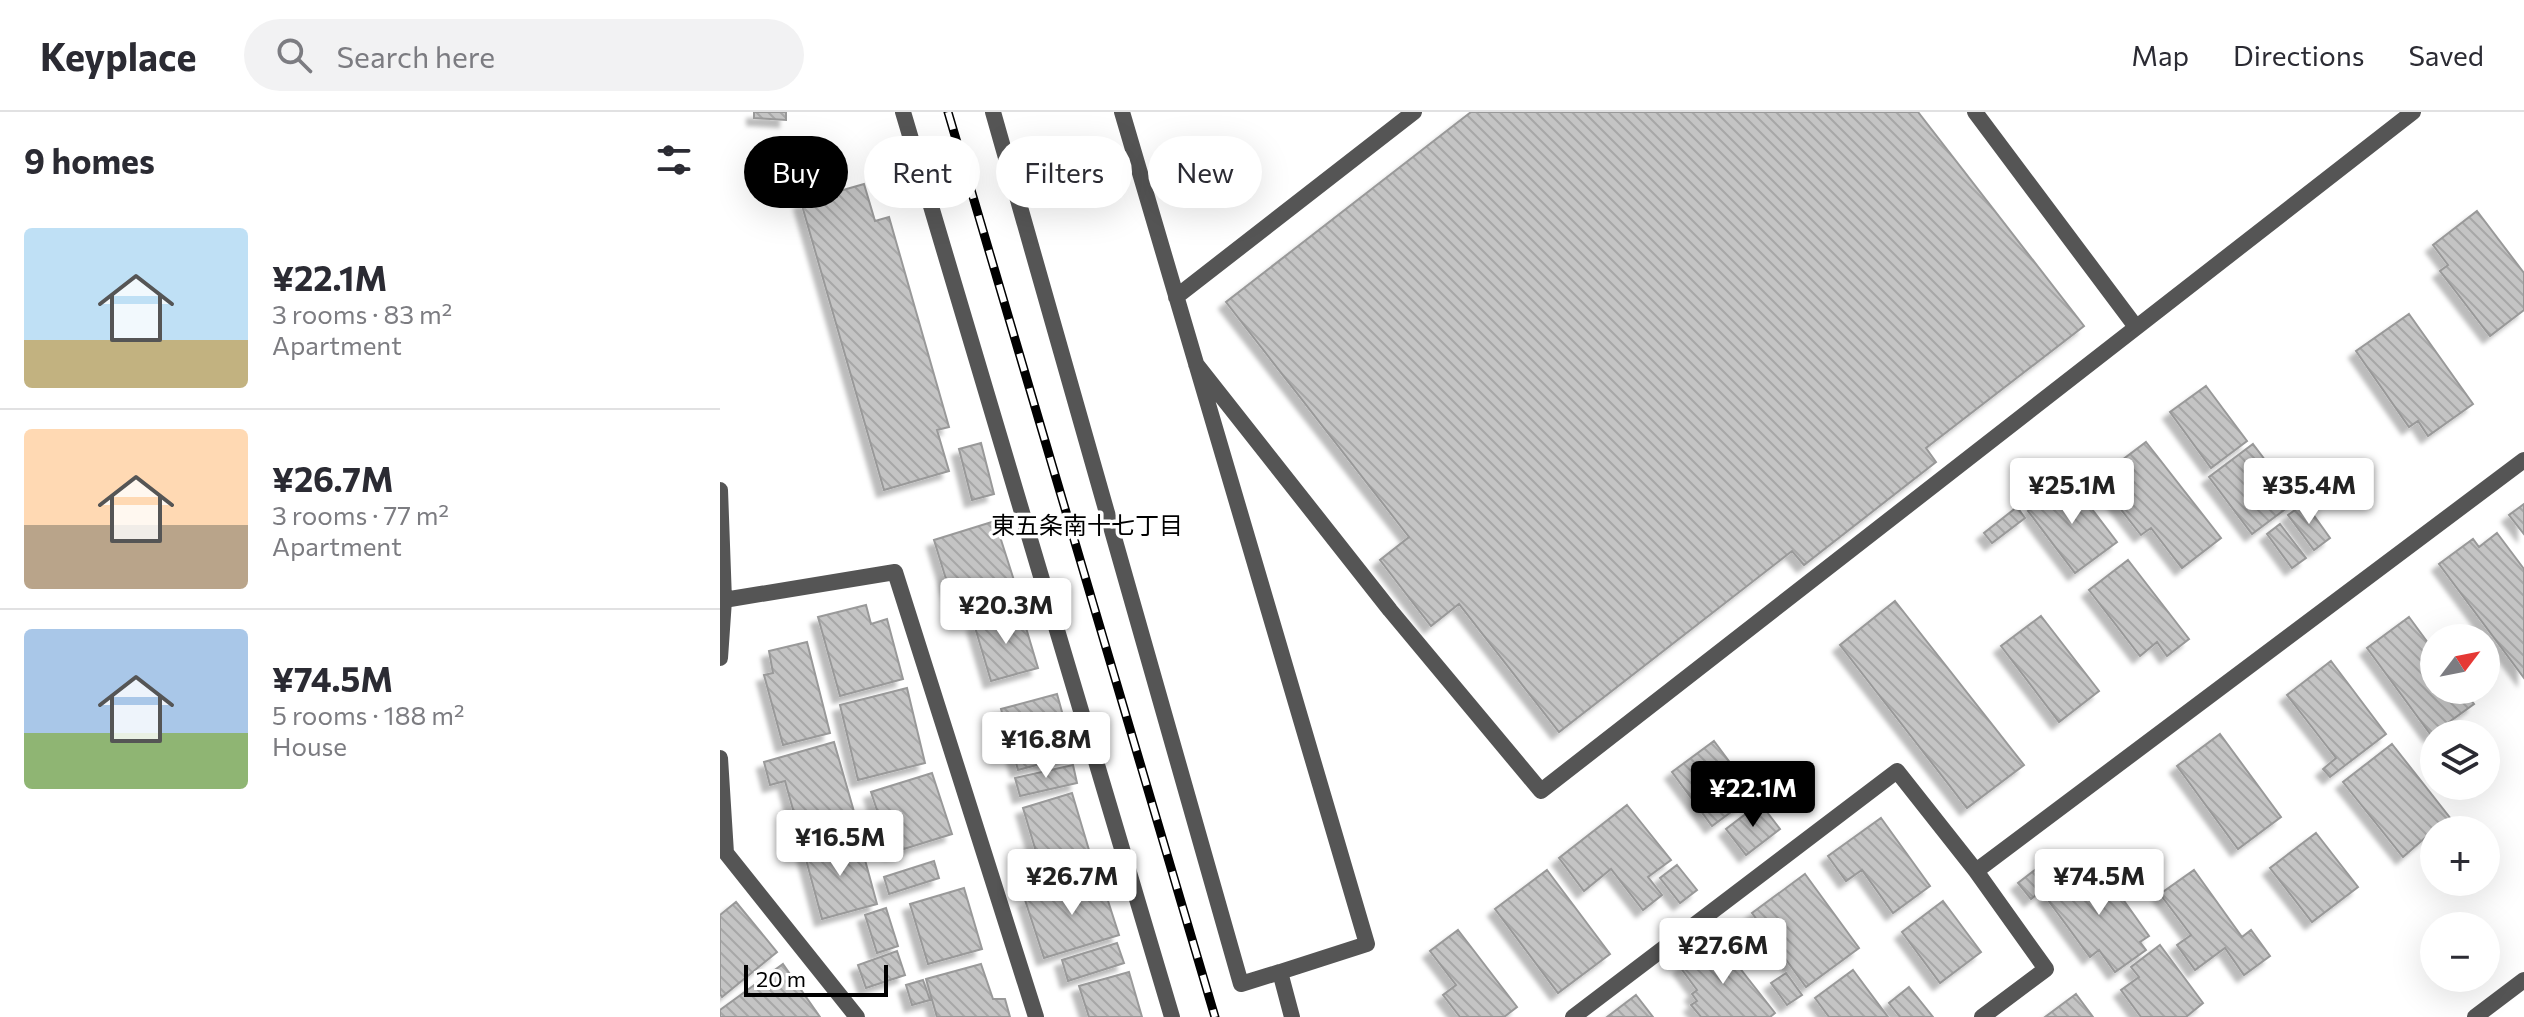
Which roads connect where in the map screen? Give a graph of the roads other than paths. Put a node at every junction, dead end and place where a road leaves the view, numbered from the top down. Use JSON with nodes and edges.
{"nodes":[{"id":1,"x":903,"y":112,"type":"edge"},
{"id":2,"x":993,"y":112,"type":"edge"},
{"id":3,"x":1122,"y":112,"type":"edge"},
{"id":4,"x":1414,"y":112,"type":"edge"},
{"id":5,"x":1975,"y":112,"type":"edge"},
{"id":6,"x":2413,"y":112,"type":"edge"},
{"id":7,"x":1176,"y":297,"type":"junction"},
{"id":8,"x":2136,"y":327,"type":"junction"},
{"id":9,"x":1196,"y":364,"type":"junction"},
{"id":10,"x":2524,"y":460,"type":"edge"},
{"id":11,"x":720,"y":490,"type":"edge"},
{"id":12,"x":724,"y":600,"type":"junction"},
{"id":13,"x":720,"y":658,"type":"edge"},
{"id":14,"x":720,"y":758,"type":"edge"},
{"id":15,"x":1976,"y":871,"type":"junction"},
{"id":16,"x":1280,"y":972,"type":"junction"},
{"id":17,"x":2524,"y":980,"type":"edge"},
{"id":18,"x":857,"y":1017,"type":"edge"},
{"id":19,"x":1036,"y":1017,"type":"edge"},
{"id":20,"x":1172,"y":1017,"type":"edge"},
{"id":21,"x":1292,"y":1017,"type":"edge"},
{"id":22,"x":1573,"y":1017,"type":"edge"},
{"id":23,"x":1982,"y":1017,"type":"edge"},
{"id":24,"x":2475,"y":1017,"type":"edge"}],
"edges":[{"from":1,"to":20,"type":"street"},
{"from":2,"to":16,"type":"street"},
{"from":3,"to":7,"type":"street"},
{"from":4,"to":7,"type":"street"},
{"from":5,"to":8,"type":"street"},
{"from":6,"to":8,"type":"street"},
{"from":7,"to":9,"type":"street"},
{"from":8,"to":9,"type":"street"},
{"from":9,"to":16,"type":"street"},
{"from":10,"to":15,"type":"street"},
{"from":11,"to":12,"type":"street"},
{"from":12,"to":13,"type":"street"},
{"from":12,"to":19,"type":"street"},
{"from":14,"to":18,"type":"street"},
{"from":15,"to":22,"type":"street"},
{"from":15,"to":23,"type":"street"},
{"from":16,"to":21,"type":"street"},
{"from":17,"to":24,"type":"street"}]}
